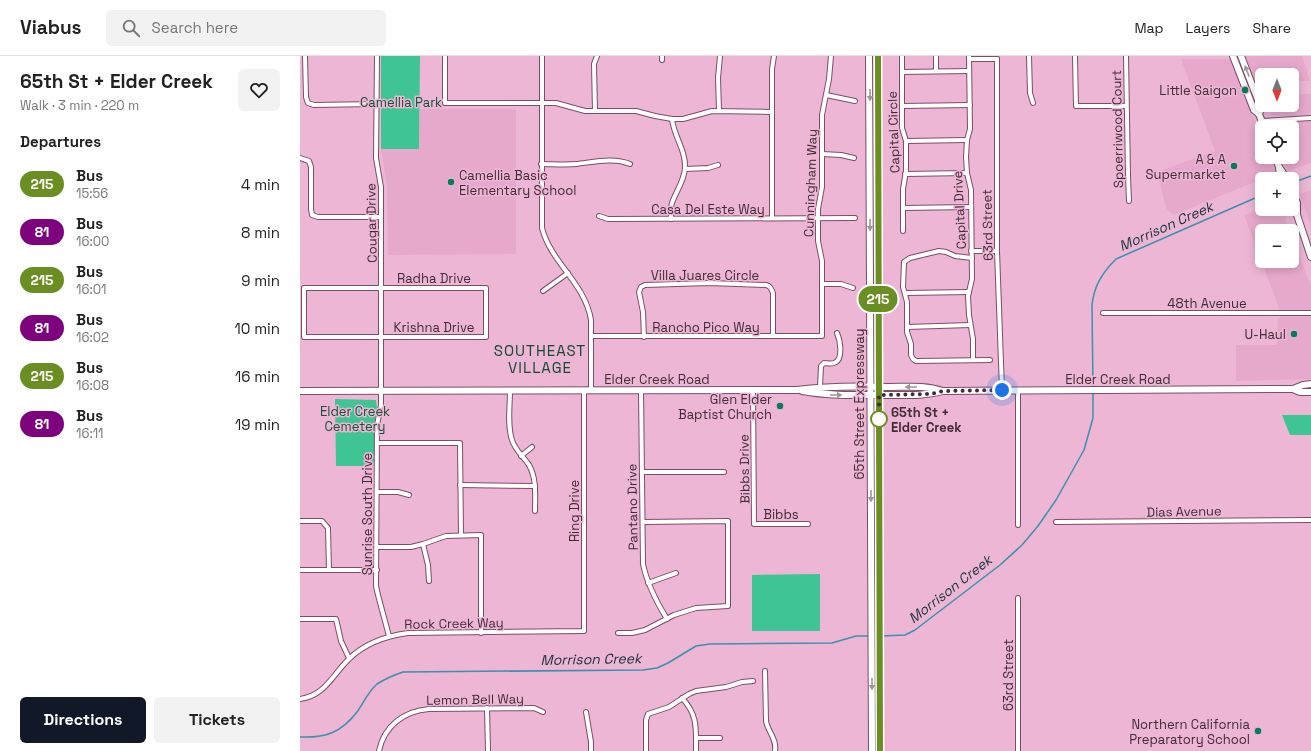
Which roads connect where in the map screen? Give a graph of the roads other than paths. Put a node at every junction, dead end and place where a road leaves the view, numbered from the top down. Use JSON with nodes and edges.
{"nodes":[{"id":1,"x":305,"y":56,"type":"edge"},
{"id":2,"x":376,"y":56,"type":"edge"},
{"id":3,"x":445,"y":56,"type":"edge"},
{"id":4,"x":542,"y":56,"type":"edge"},
{"id":5,"x":597,"y":56,"type":"edge"},
{"id":6,"x":720,"y":56,"type":"edge"},
{"id":7,"x":774,"y":56,"type":"edge"},
{"id":8,"x":830,"y":56,"type":"edge"},
{"id":9,"x":870,"y":56,"type":"edge"},
{"id":10,"x":878,"y":56,"type":"edge"},
{"id":11,"x":902,"y":56,"type":"edge"},
{"id":12,"x":936,"y":56,"type":"edge"},
{"id":13,"x":1029,"y":56,"type":"edge"},
{"id":14,"x":1075,"y":56,"type":"edge"},
{"id":15,"x":1126,"y":56,"type":"edge"},
{"id":16,"x":1234,"y":56,"type":"edge"},
{"id":17,"x":1241,"y":56,"type":"edge"},
{"id":18,"x":999,"y":57,"type":"edge"},
{"id":19,"x":969,"y":58,"type":"edge"},
{"id":20,"x":936,"y":71,"type":"junction"},
{"id":21,"x":969,"y":71,"type":"junction"},
{"id":22,"x":902,"y":72,"type":"junction"},
{"id":23,"x":826,"y":95,"type":"junction"},
{"id":24,"x":854,"y":101,"type":"dead end"},
{"id":25,"x":542,"y":103,"type":"junction"},
{"id":26,"x":1033,"y":103,"type":"dead end"},
{"id":27,"x":376,"y":104,"type":"junction"},
{"id":28,"x":970,"y":105,"type":"junction"},
{"id":29,"x":902,"y":106,"type":"junction"},
{"id":30,"x":1126,"y":106,"type":"junction"},
{"id":31,"x":719,"y":110,"type":"junction"},
{"id":32,"x":595,"y":111,"type":"junction"},
{"id":33,"x":772,"y":112,"type":"junction"},
{"id":34,"x":1259,"y":114,"type":"junction"},
{"id":35,"x":1311,"y":118,"type":"edge"},
{"id":36,"x":672,"y":119,"type":"junction"},
{"id":37,"x":1261,"y":120,"type":"edge"},
{"id":38,"x":1295,"y":120,"type":"edge"},
{"id":39,"x":967,"y":140,"type":"junction"},
{"id":40,"x":906,"y":141,"type":"junction"},
{"id":41,"x":822,"y":154,"type":"junction"},
{"id":42,"x":300,"y":158,"type":"edge"},
{"id":43,"x":854,"y":158,"type":"dead end"},
{"id":44,"x":541,"y":164,"type":"junction"},
{"id":45,"x":630,"y":164,"type":"dead end"},
{"id":46,"x":718,"y":165,"type":"dead end"},
{"id":47,"x":684,"y":169,"type":"junction"},
{"id":48,"x":967,"y":173,"type":"junction"},
{"id":49,"x":905,"y":174,"type":"junction"},
{"id":50,"x":1129,"y":201,"type":"dead end"},
{"id":51,"x":971,"y":207,"type":"junction"},
{"id":52,"x":903,"y":208,"type":"junction"},
{"id":53,"x":598,"y":216,"type":"dead end"},
{"id":54,"x":1297,"y":216,"type":"edge"},
{"id":55,"x":381,"y":217,"type":"junction"},
{"id":56,"x":772,"y":218,"type":"junction"},
{"id":57,"x":818,"y":218,"type":"junction"},
{"id":58,"x":855,"y":218,"type":"dead end"},
{"id":59,"x":671,"y":219,"type":"junction"},
{"id":60,"x":903,"y":232,"type":"dead end"},
{"id":61,"x":972,"y":251,"type":"junction"},
{"id":62,"x":997,"y":251,"type":"junction"},
{"id":63,"x":1311,"y":257,"type":"edge"},
{"id":64,"x":972,"y":258,"type":"junction"},
{"id":65,"x":568,"y":273,"type":"junction"},
{"id":66,"x":822,"y":284,"type":"junction"},
{"id":67,"x":381,"y":288,"type":"junction"},
{"id":68,"x":853,"y":288,"type":"dead end"},
{"id":69,"x":544,"y":291,"type":"dead end"},
{"id":70,"x":969,"y":292,"type":"junction"},
{"id":71,"x":905,"y":293,"type":"junction"},
{"id":72,"x":1311,"y":312,"type":"edge"},
{"id":73,"x":1103,"y":313,"type":"dead end"},
{"id":74,"x":970,"y":325,"type":"junction"},
{"id":75,"x":907,"y":327,"type":"junction"},
{"id":76,"x":837,"y":333,"type":"dead end"},
{"id":77,"x":591,"y":336,"type":"junction"},
{"id":78,"x":773,"y":336,"type":"junction"},
{"id":79,"x":822,"y":336,"type":"joint"},
{"id":80,"x":381,"y":337,"type":"junction"},
{"id":81,"x":486,"y":337,"type":"joint"},
{"id":82,"x":644,"y":337,"type":"junction"},
{"id":83,"x":973,"y":360,"type":"junction"},
{"id":84,"x":990,"y":360,"type":"dead end"},
{"id":85,"x":1311,"y":384,"type":"edge"},
{"id":86,"x":870,"y":386,"type":"junction"},
{"id":87,"x":879,"y":386,"type":"junction"},
{"id":88,"x":820,"y":387,"type":"junction"},
{"id":89,"x":1293,"y":389,"type":"junction"},
{"id":90,"x":510,"y":390,"type":"junction"},
{"id":91,"x":587,"y":390,"type":"junction"},
{"id":92,"x":642,"y":390,"type":"junction"},
{"id":93,"x":753,"y":390,"type":"junction"},
{"id":94,"x":797,"y":390,"type":"junction"},
{"id":95,"x":1002,"y":390,"type":"junction"},
{"id":96,"x":1018,"y":390,"type":"junction"},
{"id":97,"x":300,"y":391,"type":"edge"},
{"id":98,"x":381,"y":391,"type":"junction"},
{"id":99,"x":943,"y":391,"type":"junction"},
{"id":100,"x":1311,"y":392,"type":"edge"},
{"id":101,"x":870,"y":395,"type":"junction"},
{"id":102,"x":879,"y":395,"type":"junction"},
{"id":103,"x":377,"y":443,"type":"junction"},
{"id":104,"x":532,"y":447,"type":"dead end"},
{"id":105,"x":521,"y":456,"type":"junction"},
{"id":106,"x":642,"y":472,"type":"junction"},
{"id":107,"x":724,"y":472,"type":"dead end"},
{"id":108,"x":460,"y":485,"type":"junction"},
{"id":109,"x":534,"y":486,"type":"junction"},
{"id":110,"x":377,"y":492,"type":"junction"},
{"id":111,"x":409,"y":495,"type":"dead end"},
{"id":112,"x":535,"y":511,"type":"dead end"},
{"id":113,"x":1311,"y":520,"type":"edge"},
{"id":114,"x":300,"y":521,"type":"edge"},
{"id":115,"x":643,"y":522,"type":"junction"},
{"id":116,"x":1056,"y":522,"type":"dead end"},
{"id":117,"x":754,"y":524,"type":"joint"},
{"id":118,"x":808,"y":524,"type":"dead end"},
{"id":119,"x":1018,"y":525,"type":"dead end"},
{"id":120,"x":461,"y":535,"type":"junction"},
{"id":121,"x":423,"y":544,"type":"junction"},
{"id":122,"x":377,"y":547,"type":"junction"},
{"id":123,"x":300,"y":570,"type":"edge"},
{"id":124,"x":329,"y":570,"type":"junction"},
{"id":125,"x":377,"y":570,"type":"junction"},
{"id":126,"x":676,"y":573,"type":"dead end"},
{"id":127,"x":429,"y":581,"type":"dead end"},
{"id":128,"x":648,"y":583,"type":"junction"},
{"id":129,"x":1018,"y":598,"type":"dead end"},
{"id":130,"x":667,"y":618,"type":"junction"},
{"id":131,"x":300,"y":619,"type":"edge"},
{"id":132,"x":584,"y":632,"type":"joint"},
{"id":133,"x":481,"y":633,"type":"junction"},
{"id":134,"x":618,"y":633,"type":"dead end"},
{"id":135,"x":389,"y":636,"type":"junction"},
{"id":136,"x":350,"y":658,"type":"junction"},
{"id":137,"x":765,"y":671,"type":"dead end"},
{"id":138,"x":753,"y":681,"type":"dead end"},
{"id":139,"x":682,"y":698,"type":"junction"},
{"id":140,"x":300,"y":699,"type":"edge"},
{"id":141,"x":487,"y":708,"type":"junction"},
{"id":142,"x":543,"y":712,"type":"dead end"},
{"id":143,"x":586,"y":712,"type":"dead end"},
{"id":144,"x":696,"y":738,"type":"junction"},
{"id":145,"x":720,"y":738,"type":"dead end"},
{"id":146,"x":379,"y":751,"type":"edge"},
{"id":147,"x":488,"y":751,"type":"edge"},
{"id":148,"x":592,"y":751,"type":"edge"},
{"id":149,"x":646,"y":751,"type":"edge"},
{"id":150,"x":696,"y":751,"type":"edge"},
{"id":151,"x":775,"y":751,"type":"edge"},
{"id":152,"x":872,"y":751,"type":"edge"},
{"id":153,"x":880,"y":751,"type":"edge"},
{"id":154,"x":1018,"y":751,"type":"edge"}],
"edges":[{"from":1,"to":27,"type":"street"},
{"from":2,"to":27,"type":"street","name":"Cougar Drive"},
{"from":3,"to":25,"type":"street"},
{"from":4,"to":25,"type":"street","name":"Ring Drive"},
{"from":5,"to":32,"type":"street"},
{"from":6,"to":31,"type":"street"},
{"from":7,"to":33,"type":"street"},
{"from":8,"to":23,"type":"street","name":"Cunningham Way"},
{"from":9,"to":86,"type":"main road","name":"65th Street Expressway","one_way":true},
{"from":10,"to":87,"type":"main road","name":"65th Street Expressway"},
{"from":11,"to":22,"type":"street","name":"Capital Circle"},
{"from":12,"to":20,"type":"street"},
{"from":13,"to":26,"type":"street"},
{"from":14,"to":30,"type":"street"},
{"from":15,"to":30,"type":"street","name":"Spoerriwood Court"},
{"from":16,"to":17,"type":"street"},
{"from":16,"to":34,"type":"main road"},
{"from":34,"to":17,"type":"main road","one_way":true},
{"from":18,"to":19,"type":"street","name":"Capital Drive"},
{"from":18,"to":62,"type":"street","name":"63rd Street"},
{"from":19,"to":21,"type":"street","name":"Capital Drive"},
{"from":20,"to":21,"type":"street"},
{"from":20,"to":22,"type":"street"},
{"from":21,"to":28,"type":"street","name":"Capital Drive"},
{"from":22,"to":29,"type":"street","name":"Capital Circle"},
{"from":23,"to":24,"type":"street"},
{"from":23,"to":41,"type":"street","name":"Cunningham Way"},
{"from":25,"to":32,"type":"street"},
{"from":25,"to":44,"type":"street","name":"Ring Drive"},
{"from":27,"to":55,"type":"street","name":"Cougar Drive"},
{"from":28,"to":29,"type":"street"},
{"from":28,"to":39,"type":"street","name":"Capital Drive"},
{"from":29,"to":40,"type":"street","name":"Capital Circle"},
{"from":30,"to":50,"type":"street","name":"Spoerriwood Court"},
{"from":31,"to":33,"type":"street"},
{"from":31,"to":36,"type":"street"},
{"from":32,"to":36,"type":"street"},
{"from":33,"to":56,"type":"street"},
{"from":34,"to":37,"type":"main road"},
{"from":35,"to":38,"type":"street"},
{"from":36,"to":47,"type":"street"},
{"from":39,"to":40,"type":"street"},
{"from":39,"to":48,"type":"street","name":"Capital Drive"},
{"from":40,"to":49,"type":"street","name":"Capital Circle"},
{"from":41,"to":43,"type":"street"},
{"from":41,"to":57,"type":"street","name":"Cunningham Way"},
{"from":42,"to":55,"type":"street"},
{"from":44,"to":45,"type":"street"},
{"from":44,"to":65,"type":"street","name":"Ring Drive"},
{"from":46,"to":47,"type":"street"},
{"from":47,"to":59,"type":"street"},
{"from":48,"to":49,"type":"street"},
{"from":48,"to":51,"type":"street","name":"Capital Drive"},
{"from":49,"to":52,"type":"street","name":"Capital Circle"},
{"from":51,"to":52,"type":"street"},
{"from":51,"to":61,"type":"street","name":"Capital Drive"},
{"from":52,"to":60,"type":"street","name":"Capital Circle"},
{"from":53,"to":59,"type":"street","name":"Casa Del Este Way"},
{"from":54,"to":63,"type":"main road"},
{"from":55,"to":67,"type":"street","name":"Cougar Drive"},
{"from":56,"to":57,"type":"street","name":"Casa Del Este Way"},
{"from":56,"to":59,"type":"street","name":"Casa Del Este Way"},
{"from":57,"to":58,"type":"street","name":"Casa Del Este Way"},
{"from":57,"to":66,"type":"street","name":"Cunningham Way"},
{"from":61,"to":62,"type":"street"},
{"from":61,"to":64,"type":"street","name":"Capital Drive"},
{"from":62,"to":95,"type":"street","name":"63rd Street"},
{"from":64,"to":70,"type":"street","name":"Capital Drive"},
{"from":64,"to":71,"type":"street"},
{"from":65,"to":69,"type":"street"},
{"from":65,"to":77,"type":"street","name":"Ring Drive"},
{"from":66,"to":68,"type":"street"},
{"from":66,"to":79,"type":"street","name":"Cunningham Way"},
{"from":67,"to":80,"type":"street","name":"Cougar Drive"},
{"from":67,"to":80,"type":"street","name":"Krishna Drive"},
{"from":67,"to":81,"type":"street","name":"Radha Drive"},
{"from":70,"to":71,"type":"street"},
{"from":70,"to":74,"type":"street","name":"Capital Drive"},
{"from":71,"to":75,"type":"street"},
{"from":72,"to":73,"type":"street","name":"48th Avenue"},
{"from":74,"to":75,"type":"street"},
{"from":74,"to":83,"type":"street","name":"Capital Drive"},
{"from":75,"to":83,"type":"street"},
{"from":76,"to":88,"type":"street"},
{"from":77,"to":82,"type":"street","name":"Rancho Pico Way"},
{"from":77,"to":91,"type":"street","name":"Ring Drive"},
{"from":78,"to":79,"type":"street","name":"Rancho Pico Way"},
{"from":78,"to":82,"type":"street","name":"Rancho Pico Way"},
{"from":78,"to":82,"type":"street","name":"Villa Juares Circle"},
{"from":80,"to":81,"type":"street","name":"Krishna Drive"},
{"from":80,"to":98,"type":"street","name":"Cougar Drive"},
{"from":83,"to":84,"type":"street"},
{"from":85,"to":89,"type":"main road","name":"Elder Creek Road"},
{"from":86,"to":87,"type":"main road","name":"Elder Creek Road"},
{"from":86,"to":88,"type":"main road","name":"Elder Creek Road"},
{"from":86,"to":101,"type":"main road","name":"65th Street Expressway"},
{"from":99,"to":87,"type":"main road","name":"Elder Creek Road","one_way":true},
{"from":87,"to":102,"type":"main road","name":"65th Street Expressway"},
{"from":88,"to":94,"type":"main road","name":"Elder Creek Road"},
{"from":89,"to":96,"type":"main road","name":"Elder Creek Road"},
{"from":89,"to":100,"type":"main road","name":"Elder Creek Road"},
{"from":90,"to":91,"type":"main road","name":"Elder Creek Road"},
{"from":90,"to":98,"type":"main road","name":"Elder Creek Road"},
{"from":90,"to":105,"type":"street"},
{"from":91,"to":92,"type":"main road","name":"Elder Creek Road"},
{"from":91,"to":132,"type":"street","name":"Ring Drive"},
{"from":92,"to":93,"type":"main road","name":"Elder Creek Road"},
{"from":92,"to":106,"type":"street","name":"Pantano Drive"},
{"from":93,"to":94,"type":"main road","name":"Elder Creek Road"},
{"from":93,"to":117,"type":"street","name":"Bibbs Drive"},
{"from":94,"to":101,"type":"main road","name":"Elder Creek Road","one_way":true},
{"from":95,"to":96,"type":"main road","name":"Elder Creek Road"},
{"from":95,"to":99,"type":"main road","name":"Elder Creek Road"},
{"from":96,"to":119,"type":"street"},
{"from":97,"to":98,"type":"main road","name":"Elder Creek Road"},
{"from":98,"to":103,"type":"street","name":"Sunrise South Drive"},
{"from":99,"to":102,"type":"main road","name":"Elder Creek Road"},
{"from":101,"to":102,"type":"main road","name":"Elder Creek Road"},
{"from":101,"to":152,"type":"main road","name":"65th Street Expressway","one_way":true},
{"from":102,"to":153,"type":"main road","name":"65th Street Expressway"},
{"from":103,"to":108,"type":"street"},
{"from":103,"to":110,"type":"street","name":"Sunrise South Drive"},
{"from":104,"to":105,"type":"street"},
{"from":105,"to":109,"type":"street"},
{"from":106,"to":107,"type":"street"},
{"from":106,"to":115,"type":"street","name":"Pantano Drive"},
{"from":108,"to":109,"type":"street"},
{"from":108,"to":120,"type":"street"},
{"from":109,"to":112,"type":"street"},
{"from":110,"to":111,"type":"street"},
{"from":110,"to":122,"type":"street","name":"Sunrise South Drive"},
{"from":113,"to":116,"type":"street","name":"Dias Avenue"},
{"from":114,"to":124,"type":"street"},
{"from":115,"to":128,"type":"street","name":"Pantano Drive"},
{"from":115,"to":130,"type":"street"},
{"from":117,"to":118,"type":"street","name":"Bibbs"},
{"from":120,"to":121,"type":"street"},
{"from":120,"to":133,"type":"street"},
{"from":121,"to":122,"type":"street"},
{"from":121,"to":127,"type":"street"},
{"from":122,"to":125,"type":"street","name":"Sunrise South Drive"},
{"from":123,"to":124,"type":"street"},
{"from":124,"to":125,"type":"street"},
{"from":125,"to":135,"type":"street","name":"Sunrise South Drive"},
{"from":126,"to":128,"type":"street"},
{"from":128,"to":130,"type":"street","name":"Pantano Drive"},
{"from":129,"to":154,"type":"street","name":"63rd Street"},
{"from":130,"to":134,"type":"street"},
{"from":131,"to":136,"type":"street"},
{"from":132,"to":133,"type":"street","name":"Rock Creek Way"},
{"from":133,"to":135,"type":"street","name":"Rock Creek Way"},
{"from":135,"to":136,"type":"street","name":"Rock Creek Way"},
{"from":136,"to":140,"type":"street","name":"Rock Creek Way"},
{"from":137,"to":151,"type":"street"},
{"from":138,"to":139,"type":"street"},
{"from":139,"to":144,"type":"street"},
{"from":139,"to":149,"type":"street"},
{"from":141,"to":142,"type":"street","name":"Lemon Bell Way"},
{"from":141,"to":146,"type":"street","name":"Lemon Bell Way"},
{"from":141,"to":147,"type":"street"},
{"from":143,"to":148,"type":"street"},
{"from":144,"to":145,"type":"street"},
{"from":144,"to":150,"type":"street"}]}
